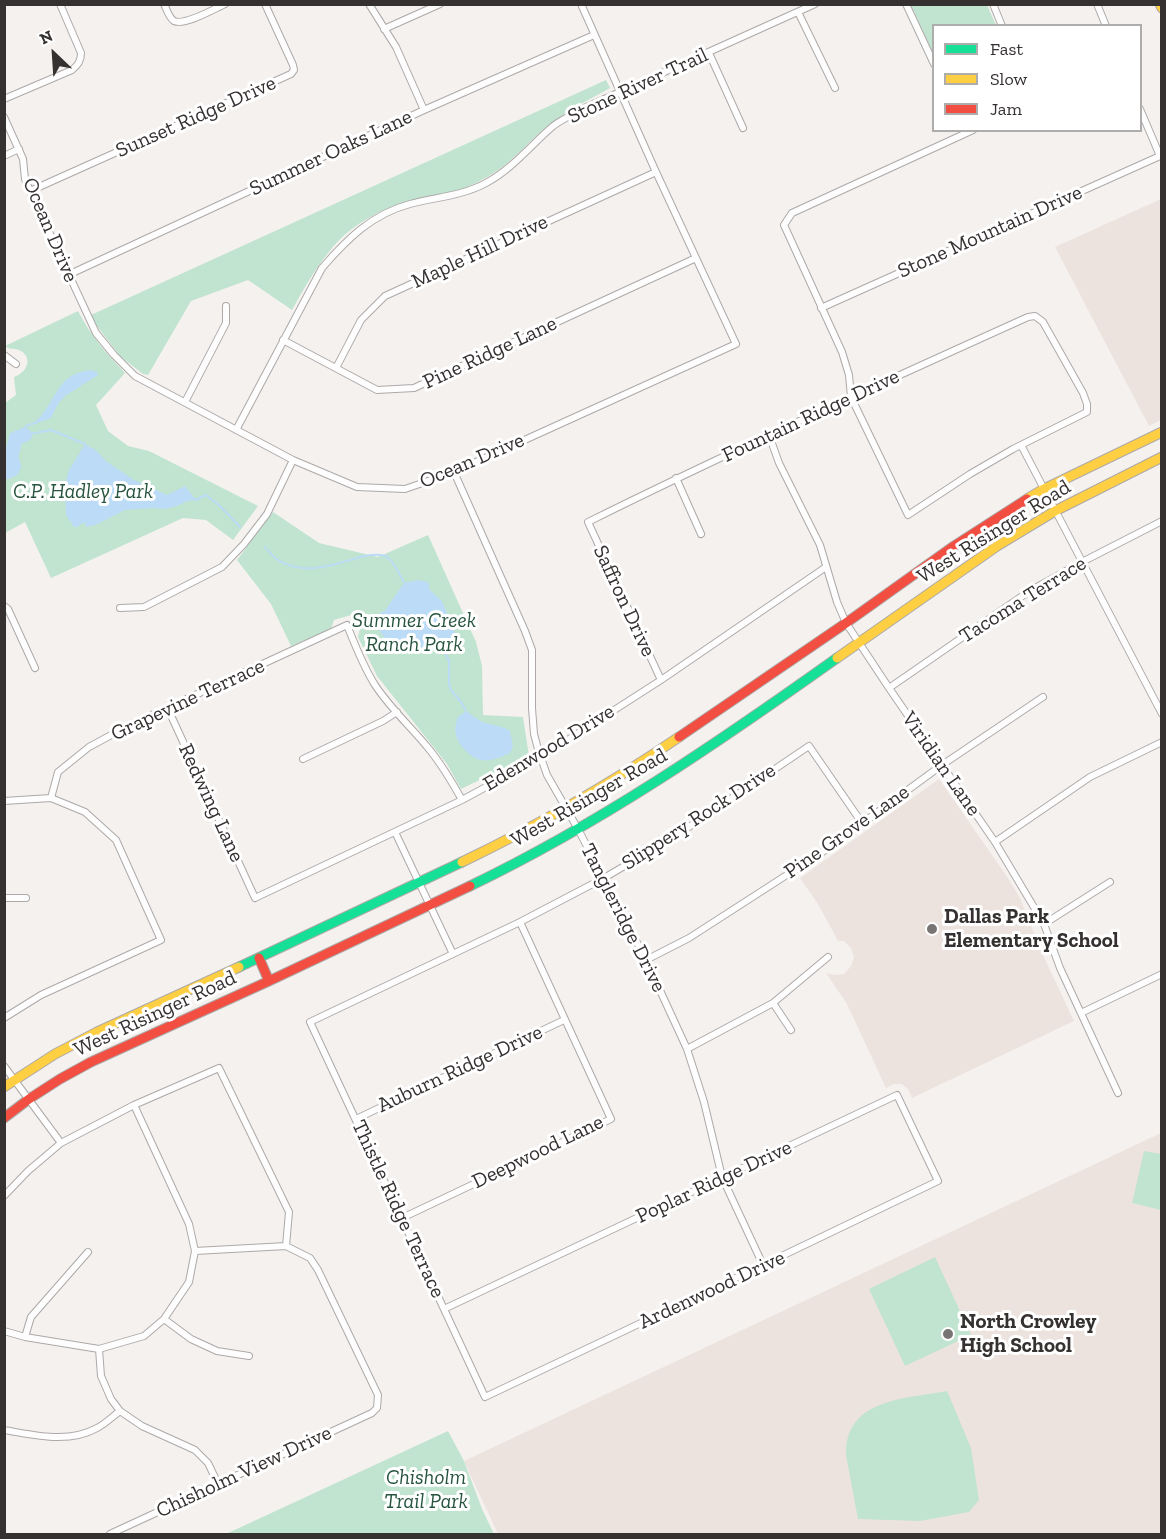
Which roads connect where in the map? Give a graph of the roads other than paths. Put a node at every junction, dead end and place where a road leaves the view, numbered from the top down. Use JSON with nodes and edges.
{"nodes":[{"id":1,"x":60,"y":4,"type":"edge"},
{"id":2,"x":164,"y":4,"type":"edge"},
{"id":3,"x":225,"y":4,"type":"edge"},
{"id":4,"x":265,"y":4,"type":"edge"},
{"id":5,"x":369,"y":4,"type":"edge"},
{"id":6,"x":440,"y":4,"type":"edge"},
{"id":7,"x":581,"y":4,"type":"edge"},
{"id":8,"x":815,"y":4,"type":"edge"},
{"id":9,"x":906,"y":4,"type":"edge"},
{"id":10,"x":993,"y":4,"type":"edge"},
{"id":11,"x":1097,"y":4,"type":"edge"},
{"id":12,"x":798,"y":12,"type":"junction"},
{"id":13,"x":1001,"y":24,"type":"edge"},
{"id":14,"x":1105,"y":24,"type":"edge"},
{"id":15,"x":384,"y":29,"type":"junction"},
{"id":16,"x":594,"y":35,"type":"junction"},
{"id":17,"x":708,"y":53,"type":"junction"},
{"id":18,"x":932,"y":62,"type":"edge"},
{"id":19,"x":835,"y":88,"type":"dead end"},
{"id":20,"x":620,"y":91,"type":"junction"},
{"id":21,"x":4,"y":99,"type":"edge"},
{"id":22,"x":424,"y":110,"type":"junction"},
{"id":23,"x":1142,"y":114,"type":"edge"},
{"id":24,"x":4,"y":117,"type":"edge"},
{"id":25,"x":743,"y":128,"type":"dead end"},
{"id":26,"x":962,"y":133,"type":"edge"},
{"id":27,"x":19,"y":149,"type":"junction"},
{"id":28,"x":4,"y":156,"type":"edge"},
{"id":29,"x":656,"y":172,"type":"junction"},
{"id":30,"x":30,"y":191,"type":"junction"},
{"id":31,"x":696,"y":258,"type":"junction"},
{"id":32,"x":68,"y":275,"type":"junction"},
{"id":33,"x":226,"y":306,"type":"dead end"},
{"id":34,"x":821,"y":308,"type":"junction"},
{"id":35,"x":283,"y":340,"type":"junction"},
{"id":36,"x":4,"y":355,"type":"edge"},
{"id":37,"x":16,"y":364,"type":"dead end"},
{"id":38,"x":336,"y":368,"type":"junction"},
{"id":39,"x":851,"y":397,"type":"junction"},
{"id":40,"x":184,"y":402,"type":"junction"},
{"id":41,"x":236,"y":430,"type":"junction"},
{"id":42,"x":1161,"y":432,"type":"edge"},
{"id":43,"x":769,"y":435,"type":"junction"},
{"id":44,"x":1021,"y":445,"type":"junction"},
{"id":45,"x":1161,"y":457,"type":"edge"},
{"id":46,"x":293,"y":460,"type":"junction"},
{"id":47,"x":454,"y":472,"type":"junction"},
{"id":48,"x":676,"y":478,"type":"junction"},
{"id":49,"x":1044,"y":489,"type":"junction"},
{"id":50,"x":1056,"y":511,"type":"junction"},
{"id":51,"x":1161,"y":521,"type":"edge"},
{"id":52,"x":588,"y":522,"type":"joint"},
{"id":53,"x":701,"y":534,"type":"dead end"},
{"id":54,"x":1082,"y":561,"type":"junction"},
{"id":55,"x":826,"y":567,"type":"junction"},
{"id":56,"x":4,"y":606,"type":"edge"},
{"id":57,"x":120,"y":608,"type":"dead end"},
{"id":58,"x":846,"y":623,"type":"junction"},
{"id":59,"x":859,"y":643,"type":"junction"},
{"id":60,"x":35,"y":668,"type":"dead end"},
{"id":61,"x":661,"y":680,"type":"junction"},
{"id":62,"x":889,"y":688,"type":"junction"},
{"id":63,"x":1043,"y":697,"type":"dead end"},
{"id":64,"x":168,"y":709,"type":"junction"},
{"id":65,"x":397,"y":712,"type":"junction"},
{"id":66,"x":1161,"y":714,"type":"edge"},
{"id":67,"x":1161,"y":742,"type":"edge"},
{"id":68,"x":541,"y":757,"type":"junction"},
{"id":69,"x":303,"y":759,"type":"dead end"},
{"id":70,"x":942,"y":765,"type":"junction"},
{"id":71,"x":51,"y":798,"type":"junction"},
{"id":72,"x":462,"y":800,"type":"junction"},
{"id":73,"x":4,"y":801,"type":"edge"},
{"id":74,"x":566,"y":808,"type":"junction"},
{"id":75,"x":862,"y":823,"type":"junction"},
{"id":76,"x":578,"y":829,"type":"junction"},
{"id":77,"x":395,"y":832,"type":"junction"},
{"id":78,"x":995,"y":842,"type":"junction"},
{"id":79,"x":604,"y":878,"type":"junction"},
{"id":80,"x":419,"y":882,"type":"junction"},
{"id":81,"x":1110,"y":882,"type":"dead end"},
{"id":82,"x":4,"y":898,"type":"edge"},
{"id":83,"x":26,"y":898,"type":"dead end"},
{"id":84,"x":255,"y":898,"type":"joint"},
{"id":85,"x":429,"y":905,"type":"junction"},
{"id":86,"x":520,"y":922,"type":"junction"},
{"id":87,"x":1044,"y":924,"type":"junction"},
{"id":88,"x":453,"y":954,"type":"junction"},
{"id":89,"x":828,"y":957,"type":"dead end"},
{"id":90,"x":259,"y":958,"type":"junction"},
{"id":91,"x":646,"y":960,"type":"junction"},
{"id":92,"x":1161,"y":974,"type":"edge"},
{"id":93,"x":269,"y":981,"type":"junction"},
{"id":94,"x":773,"y":1003,"type":"junction"},
{"id":95,"x":1081,"y":1013,"type":"junction"},
{"id":96,"x":4,"y":1018,"type":"edge"},
{"id":97,"x":564,"y":1020,"type":"junction"},
{"id":98,"x":310,"y":1022,"type":"joint"},
{"id":99,"x":791,"y":1030,"type":"dead end"},
{"id":100,"x":687,"y":1049,"type":"junction"},
{"id":101,"x":4,"y":1066,"type":"edge"},
{"id":102,"x":14,"y":1080,"type":"junction"},
{"id":103,"x":4,"y":1088,"type":"edge"},
{"id":104,"x":1118,"y":1093,"type":"dead end"},
{"id":105,"x":29,"y":1099,"type":"junction"},
{"id":106,"x":134,"y":1105,"type":"junction"},
{"id":107,"x":4,"y":1118,"type":"edge"},
{"id":108,"x":356,"y":1119,"type":"junction"},
{"id":109,"x":61,"y":1143,"type":"junction"},
{"id":110,"x":722,"y":1177,"type":"junction"},
{"id":111,"x":938,"y":1181,"type":"joint"},
{"id":112,"x":4,"y":1196,"type":"edge"},
{"id":113,"x":402,"y":1218,"type":"junction"},
{"id":114,"x":286,"y":1246,"type":"junction"},
{"id":115,"x":195,"y":1251,"type":"junction"},
{"id":116,"x":88,"y":1252,"type":"dead end"},
{"id":117,"x":764,"y":1265,"type":"junction"},
{"id":118,"x":444,"y":1309,"type":"junction"},
{"id":119,"x":164,"y":1318,"type":"junction"},
{"id":120,"x":4,"y":1331,"type":"edge"},
{"id":121,"x":25,"y":1337,"type":"junction"},
{"id":122,"x":99,"y":1349,"type":"junction"},
{"id":123,"x":249,"y":1356,"type":"dead end"},
{"id":124,"x":485,"y":1396,"type":"joint"},
{"id":125,"x":120,"y":1411,"type":"junction"},
{"id":126,"x":4,"y":1430,"type":"edge"},
{"id":127,"x":218,"y":1484,"type":"junction"},
{"id":128,"x":110,"y":1534,"type":"edge"}],
"edges":[{"from":1,"to":21,"type":"street"},
{"from":2,"to":3,"type":"street"},
{"from":4,"to":30,"type":"street","name":"Sunset Ridge Drive"},
{"from":5,"to":15,"type":"street"},
{"from":6,"to":15,"type":"street"},
{"from":7,"to":16,"type":"street","name":"Ocean Drive"},
{"from":8,"to":12,"type":"street","name":"Stone River Trail"},
{"from":9,"to":18,"type":"street"},
{"from":10,"to":13,"type":"street"},
{"from":11,"to":14,"type":"street"},
{"from":12,"to":17,"type":"street","name":"Stone River Trail"},
{"from":12,"to":19,"type":"street"},
{"from":15,"to":22,"type":"street"},
{"from":16,"to":20,"type":"street","name":"Ocean Drive"},
{"from":16,"to":22,"type":"street","name":"Summer Oaks Lane"},
{"from":17,"to":20,"type":"street","name":"Stone River Trail"},
{"from":17,"to":25,"type":"street"},
{"from":20,"to":29,"type":"street","name":"Ocean Drive"},
{"from":20,"to":35,"type":"street","name":"Stone River Trail"},
{"from":22,"to":32,"type":"street","name":"Summer Oaks Lane"},
{"from":23,"to":34,"type":"street","name":"Stone Mountain Drive"},
{"from":24,"to":27,"type":"street","name":"Ocean Drive"},
{"from":26,"to":34,"type":"street"},
{"from":27,"to":28,"type":"street"},
{"from":27,"to":30,"type":"street","name":"Ocean Drive"},
{"from":29,"to":31,"type":"street","name":"Ocean Drive"},
{"from":29,"to":38,"type":"street","name":"Maple Hill Drive"},
{"from":30,"to":32,"type":"street","name":"Ocean Drive"},
{"from":31,"to":38,"type":"street","name":"Pine Ridge Lane"},
{"from":31,"to":47,"type":"street","name":"Ocean Drive"},
{"from":32,"to":40,"type":"street","name":"Ocean Drive"},
{"from":33,"to":40,"type":"street"},
{"from":34,"to":39,"type":"street"},
{"from":35,"to":38,"type":"street","name":"Pine Ridge Lane"},
{"from":35,"to":41,"type":"street","name":"Stone River Trail"},
{"from":36,"to":37,"type":"street"},
{"from":39,"to":43,"type":"street","name":"Fountain Ridge Drive"},
{"from":39,"to":44,"type":"street"},
{"from":39,"to":44,"type":"street","name":"Fountain Ridge Drive"},
{"from":40,"to":41,"type":"street","name":"Ocean Drive"},
{"from":41,"to":46,"type":"street","name":"Ocean Drive"},
{"from":42,"to":49,"type":"main road","name":"West Risinger Road"},
{"from":43,"to":48,"type":"street","name":"Fountain Ridge Drive"},
{"from":43,"to":55,"type":"street","name":"Viridian Lane"},
{"from":44,"to":49,"type":"street"},
{"from":45,"to":50,"type":"main road","name":"West Risinger Road"},
{"from":46,"to":47,"type":"street","name":"Ocean Drive"},
{"from":46,"to":57,"type":"street"},
{"from":47,"to":68,"type":"street","name":"Tangleridge Drive"},
{"from":48,"to":52,"type":"street","name":"Fountain Ridge Drive"},
{"from":48,"to":53,"type":"street"},
{"from":49,"to":50,"type":"street"},
{"from":49,"to":58,"type":"main road","name":"West Risinger Road"},
{"from":50,"to":54,"type":"street"},
{"from":50,"to":59,"type":"main road","name":"West Risinger Road"},
{"from":51,"to":54,"type":"street","name":"Tacoma Terrace"},
{"from":52,"to":61,"type":"street","name":"Saffron Drive"},
{"from":54,"to":62,"type":"street","name":"Tacoma Terrace"},
{"from":54,"to":66,"type":"street"},
{"from":55,"to":58,"type":"street","name":"Viridian Lane"},
{"from":55,"to":61,"type":"street","name":"Edenwood Drive"},
{"from":56,"to":60,"type":"street"},
{"from":58,"to":59,"type":"street","name":"Viridian Lane"},
{"from":58,"to":74,"type":"main road","name":"West Risinger Road"},
{"from":59,"to":62,"type":"street","name":"Viridian Lane"},
{"from":59,"to":76,"type":"main road","name":"West Risinger Road"},
{"from":61,"to":68,"type":"street","name":"Edenwood Drive"},
{"from":62,"to":70,"type":"street","name":"Viridian Lane"},
{"from":63,"to":70,"type":"street","name":"Pine Grove Lane"},
{"from":64,"to":65,"type":"street","name":"Grapevine Terrace"},
{"from":64,"to":71,"type":"street","name":"Grapevine Terrace"},
{"from":64,"to":84,"type":"street","name":"Redwing Lane"},
{"from":65,"to":69,"type":"street"},
{"from":65,"to":72,"type":"street"},
{"from":67,"to":78,"type":"street"},
{"from":68,"to":72,"type":"street","name":"Edenwood Drive"},
{"from":68,"to":74,"type":"street","name":"Tangleridge Drive"},
{"from":70,"to":75,"type":"street","name":"Pine Grove Lane"},
{"from":70,"to":78,"type":"street","name":"Viridian Lane"},
{"from":71,"to":73,"type":"street"},
{"from":71,"to":96,"type":"street"},
{"from":72,"to":77,"type":"street","name":"Edenwood Drive"},
{"from":74,"to":76,"type":"street","name":"Tangleridge Drive"},
{"from":74,"to":80,"type":"main road","name":"West Risinger Road"},
{"from":75,"to":79,"type":"street","name":"Slippery Rock Drive"},
{"from":75,"to":91,"type":"street","name":"Pine Grove Lane"},
{"from":76,"to":79,"type":"street","name":"Tangleridge Drive"},
{"from":76,"to":85,"type":"main road","name":"West Risinger Road"},
{"from":77,"to":80,"type":"street"},
{"from":77,"to":84,"type":"street","name":"Edenwood Drive"},
{"from":78,"to":87,"type":"street","name":"Viridian Lane"},
{"from":79,"to":86,"type":"street","name":"Slippery Rock Drive"},
{"from":79,"to":91,"type":"street","name":"Tangleridge Drive"},
{"from":80,"to":85,"type":"street"},
{"from":80,"to":90,"type":"main road","name":"West Risinger Road"},
{"from":81,"to":87,"type":"street"},
{"from":82,"to":83,"type":"street"},
{"from":85,"to":88,"type":"street"},
{"from":85,"to":93,"type":"main road","name":"West Risinger Road"},
{"from":86,"to":88,"type":"street","name":"Slippery Rock Drive"},
{"from":86,"to":97,"type":"street","name":"Deepwood Lane"},
{"from":87,"to":95,"type":"street","name":"Viridian Lane"},
{"from":88,"to":98,"type":"street","name":"Slippery Rock Drive"},
{"from":89,"to":94,"type":"street"},
{"from":90,"to":93,"type":"main road"},
{"from":90,"to":102,"type":"main road","name":"West Risinger Road"},
{"from":91,"to":100,"type":"street","name":"Tangleridge Drive"},
{"from":92,"to":95,"type":"street"},
{"from":93,"to":105,"type":"main road","name":"West Risinger Road"},
{"from":94,"to":99,"type":"street"},
{"from":94,"to":100,"type":"street"},
{"from":95,"to":104,"type":"street","name":"Viridian Lane"},
{"from":97,"to":108,"type":"street","name":"Auburn Ridge Drive"},
{"from":97,"to":113,"type":"street","name":"Deepwood Lane"},
{"from":98,"to":108,"type":"street","name":"Thistle Ridge Terrace"},
{"from":100,"to":110,"type":"street","name":"Tangleridge Drive"},
{"from":101,"to":102,"type":"street"},
{"from":102,"to":103,"type":"main road","name":"West Risinger Road"},
{"from":102,"to":105,"type":"street"},
{"from":105,"to":107,"type":"main road","name":"West Risinger Road"},
{"from":105,"to":109,"type":"street"},
{"from":106,"to":109,"type":"street"},
{"from":106,"to":114,"type":"street"},
{"from":106,"to":115,"type":"street"},
{"from":108,"to":113,"type":"street","name":"Thistle Ridge Terrace"},
{"from":109,"to":112,"type":"street"},
{"from":110,"to":111,"type":"street","name":"Poplar Ridge Drive"},
{"from":110,"to":117,"type":"street","name":"Tangleridge Drive"},
{"from":110,"to":118,"type":"street","name":"Poplar Ridge Drive"},
{"from":111,"to":117,"type":"street","name":"Ardenwood Drive"},
{"from":113,"to":118,"type":"street","name":"Thistle Ridge Terrace"},
{"from":114,"to":115,"type":"street"},
{"from":114,"to":127,"type":"street","name":"Chisholm View Drive"},
{"from":115,"to":119,"type":"street"},
{"from":116,"to":121,"type":"street"},
{"from":117,"to":124,"type":"street","name":"Ardenwood Drive"},
{"from":118,"to":124,"type":"street","name":"Thistle Ridge Terrace"},
{"from":119,"to":122,"type":"street"},
{"from":119,"to":123,"type":"street"},
{"from":120,"to":121,"type":"street"},
{"from":121,"to":122,"type":"street"},
{"from":122,"to":125,"type":"street"},
{"from":125,"to":126,"type":"street"},
{"from":125,"to":127,"type":"street"},
{"from":127,"to":128,"type":"street","name":"Chisholm View Drive"}]}
